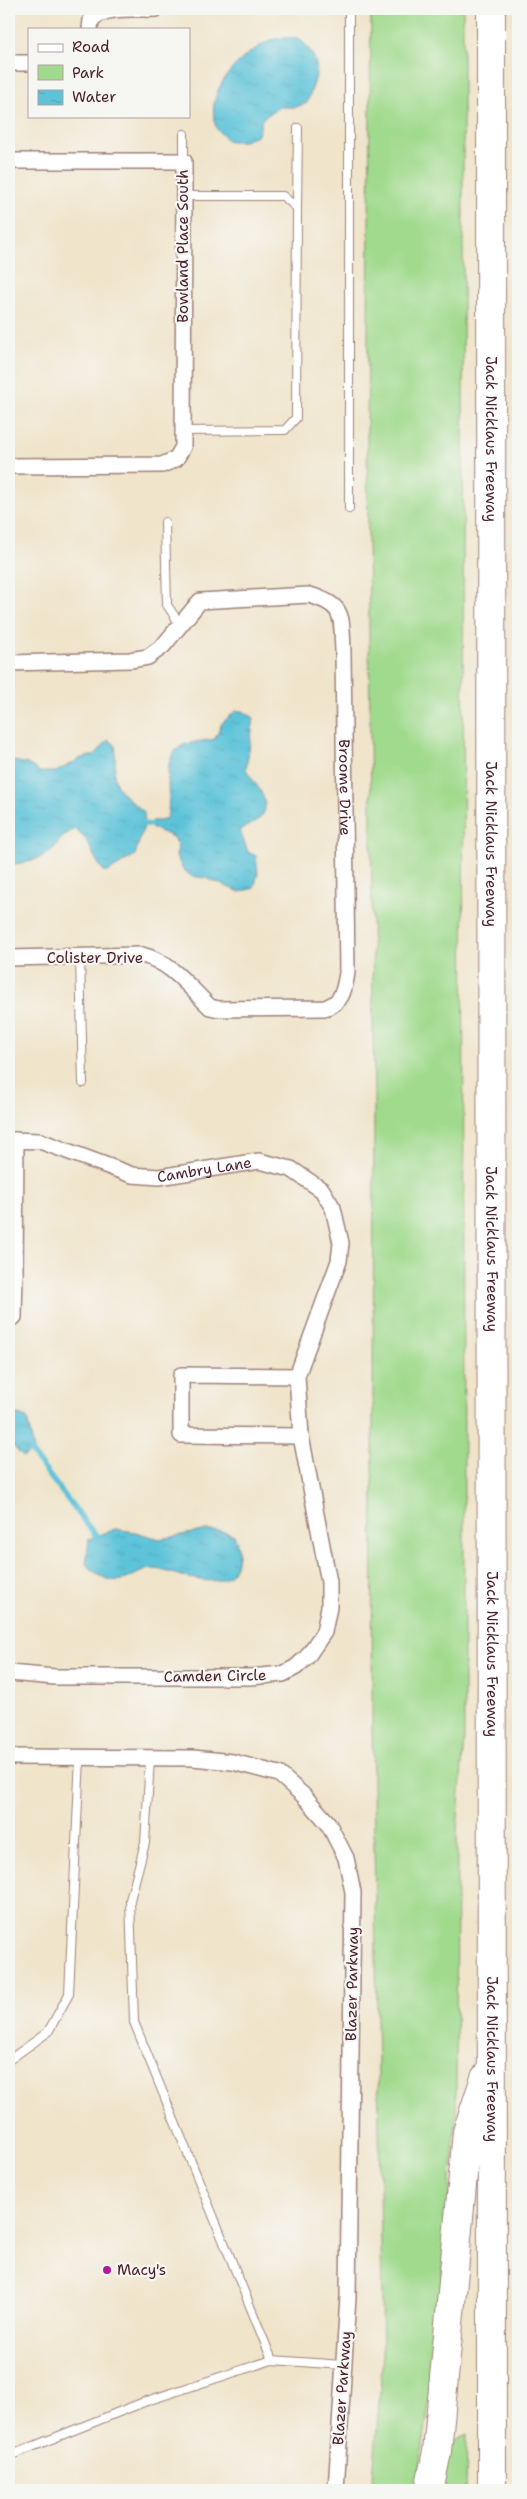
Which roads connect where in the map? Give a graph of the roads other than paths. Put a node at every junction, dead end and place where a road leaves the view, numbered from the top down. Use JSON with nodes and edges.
{"nodes":[{"id":1,"x":156,"y":9,"type":"edge"},
{"id":2,"x":349,"y":9,"type":"edge"},
{"id":3,"x":491,"y":9,"type":"edge"},
{"id":4,"x":90,"y":24,"type":"edge"},
{"id":5,"x":9,"y":63,"type":"edge"},
{"id":6,"x":28,"y":64,"type":"edge"},
{"id":7,"x":298,"y":128,"type":"dead end"},
{"id":8,"x":184,"y":134,"type":"dead end"},
{"id":9,"x":9,"y":161,"type":"edge"},
{"id":10,"x":184,"y":161,"type":"junction"},
{"id":11,"x":184,"y":196,"type":"junction"},
{"id":12,"x":297,"y":208,"type":"junction"},
{"id":13,"x":182,"y":431,"type":"junction"},
{"id":14,"x":9,"y":466,"type":"edge"},
{"id":15,"x":349,"y":509,"type":"dead end"},
{"id":16,"x":165,"y":522,"type":"dead end"},
{"id":17,"x":180,"y":624,"type":"junction"},
{"id":18,"x":9,"y":663,"type":"edge"},
{"id":19,"x":80,"y":957,"type":"junction"},
{"id":20,"x":9,"y":958,"type":"edge"},
{"id":21,"x":340,"y":999,"type":"joint"},
{"id":22,"x":83,"y":1083,"type":"dead end"},
{"id":23,"x":12,"y":1140,"type":"edge"},
{"id":24,"x":12,"y":1274,"type":"edge"},
{"id":25,"x":9,"y":1317,"type":"edge"},
{"id":26,"x":297,"y":1376,"type":"junction"},
{"id":27,"x":301,"y":1436,"type":"junction"},
{"id":28,"x":9,"y":1673,"type":"edge"},
{"id":29,"x":9,"y":1757,"type":"edge"},
{"id":30,"x":80,"y":1757,"type":"junction"},
{"id":31,"x":150,"y":1759,"type":"junction"},
{"id":32,"x":492,"y":2058,"type":"junction"},
{"id":33,"x":9,"y":2060,"type":"edge"},
{"id":34,"x":272,"y":2360,"type":"junction"},
{"id":35,"x":342,"y":2365,"type":"junction"},
{"id":36,"x":9,"y":2456,"type":"edge"},
{"id":37,"x":336,"y":2490,"type":"edge"},
{"id":38,"x":429,"y":2490,"type":"edge"},
{"id":39,"x":492,"y":2490,"type":"edge"}],
"edges":[{"from":1,"to":4,"type":"street"},
{"from":2,"to":15,"type":"lane"},
{"from":3,"to":32,"type":"highway","name":"Jack Nicklaus Freeway"},
{"from":5,"to":6,"type":"street"},
{"from":7,"to":12,"type":"lane"},
{"from":8,"to":10,"type":"lane"},
{"from":9,"to":10,"type":"street","name":"Bowland Place South"},
{"from":10,"to":11,"type":"street","name":"Bowland Place South"},
{"from":11,"to":12,"type":"lane"},
{"from":11,"to":13,"type":"street","name":"Bowland Place South"},
{"from":12,"to":13,"type":"lane"},
{"from":13,"to":14,"type":"street","name":"Bowland Place South"},
{"from":16,"to":17,"type":"lane"},
{"from":17,"to":18,"type":"street"},
{"from":17,"to":21,"type":"street","name":"Broome Drive"},
{"from":19,"to":20,"type":"street","name":"Colister Drive"},
{"from":19,"to":21,"type":"street","name":"Colister Drive"},
{"from":19,"to":22,"type":"lane"},
{"from":23,"to":24,"type":"street"},
{"from":23,"to":26,"type":"street","name":"Cambry Lane"},
{"from":24,"to":25,"type":"street"},
{"from":26,"to":27,"type":"street","name":"Cambry Lane"},
{"from":26,"to":27,"type":"street"},
{"from":27,"to":28,"type":"street","name":"Camden Circle"},
{"from":29,"to":30,"type":"street","name":"Blazer Parkway"},
{"from":30,"to":31,"type":"street","name":"Blazer Parkway"},
{"from":30,"to":33,"type":"lane"},
{"from":31,"to":34,"type":"lane"},
{"from":31,"to":35,"type":"street","name":"Blazer Parkway"},
{"from":32,"to":38,"type":"highway"},
{"from":32,"to":39,"type":"highway","name":"Jack Nicklaus Freeway"},
{"from":34,"to":35,"type":"lane"},
{"from":34,"to":36,"type":"lane"},
{"from":35,"to":37,"type":"street","name":"Blazer Parkway"}]}
